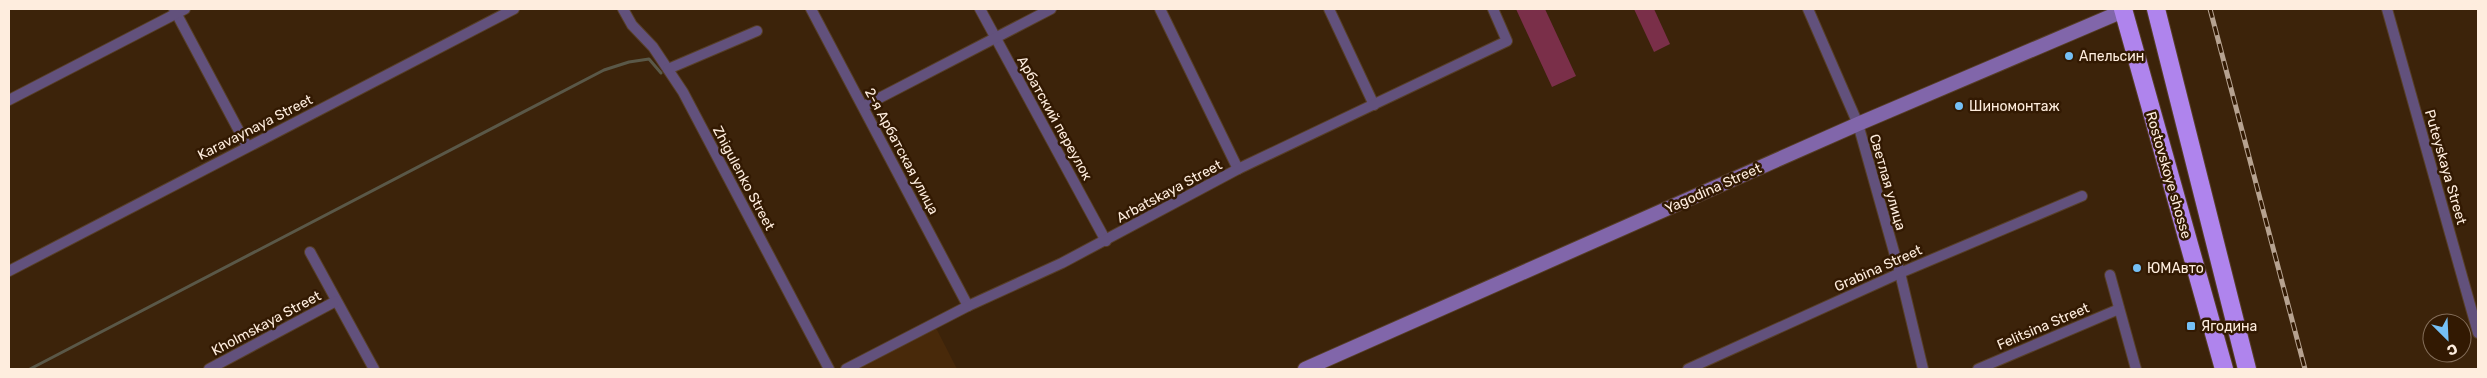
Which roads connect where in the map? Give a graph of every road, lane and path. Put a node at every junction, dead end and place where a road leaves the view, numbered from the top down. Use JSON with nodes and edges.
{"nodes":[{"id":1,"x":514,"y":9,"type":"edge"},
{"id":2,"x":623,"y":9,"type":"edge"},
{"id":3,"x":811,"y":9,"type":"edge"},
{"id":4,"x":980,"y":9,"type":"edge"},
{"id":5,"x":1050,"y":9,"type":"edge"},
{"id":6,"x":1160,"y":9,"type":"edge"},
{"id":7,"x":1329,"y":9,"type":"edge"},
{"id":8,"x":1493,"y":9,"type":"edge"},
{"id":9,"x":1808,"y":9,"type":"edge"},
{"id":10,"x":2156,"y":9,"type":"edge"},
{"id":11,"x":2387,"y":9,"type":"edge"},
{"id":12,"x":178,"y":10,"type":"edge"},
{"id":13,"x":2123,"y":10,"type":"edge"},
{"id":14,"x":757,"y":31,"type":"dead end"},
{"id":15,"x":995,"y":38,"type":"junction"},
{"id":16,"x":668,"y":69,"type":"junction"},
{"id":17,"x":9,"y":100,"type":"edge"},
{"id":18,"x":1374,"y":105,"type":"junction"},
{"id":19,"x":864,"y":106,"type":"junction"},
{"id":20,"x":1858,"y":124,"type":"junction"},
{"id":21,"x":247,"y":146,"type":"junction"},
{"id":22,"x":1238,"y":169,"type":"junction"},
{"id":23,"x":2082,"y":196,"type":"dead end"},
{"id":24,"x":2210,"y":222,"type":"junction"},
{"id":25,"x":2184,"y":229,"type":"junction"},
{"id":26,"x":1106,"y":241,"type":"junction"},
{"id":27,"x":310,"y":252,"type":"dead end"},
{"id":28,"x":9,"y":271,"type":"edge"},
{"id":29,"x":1900,"y":273,"type":"junction"},
{"id":30,"x":2110,"y":275,"type":"dead end"},
{"id":31,"x":336,"y":301,"type":"junction"},
{"id":32,"x":968,"y":306,"type":"junction"},
{"id":33,"x":2474,"y":306,"type":"edge"},
{"id":34,"x":2119,"y":309,"type":"junction"},
{"id":35,"x":2478,"y":333,"type":"edge"},
{"id":36,"x":209,"y":369,"type":"edge"},
{"id":37,"x":374,"y":369,"type":"edge"},
{"id":38,"x":829,"y":369,"type":"edge"},
{"id":39,"x":846,"y":369,"type":"edge"},
{"id":40,"x":1305,"y":369,"type":"edge"},
{"id":41,"x":1688,"y":369,"type":"edge"},
{"id":42,"x":1923,"y":369,"type":"edge"},
{"id":43,"x":1978,"y":369,"type":"edge"},
{"id":44,"x":2136,"y":369,"type":"edge"},
{"id":45,"x":2224,"y":369,"type":"edge"},
{"id":46,"x":2247,"y":369,"type":"edge"}],
"edges":[{"from":1,"to":21,"type":"street","name":"Karavaynaya Street"},
{"from":2,"to":16,"type":"street","name":"Zhigulenko Street"},
{"from":3,"to":19,"type":"street","name":"2-я Арбатская улица"},
{"from":4,"to":15,"type":"street","name":"Арбатский переулок"},
{"from":5,"to":15,"type":"street"},
{"from":6,"to":22,"type":"street"},
{"from":7,"to":18,"type":"street"},
{"from":8,"to":18,"type":"street","name":"Arbatskaya Street"},
{"from":9,"to":20,"type":"street","name":"Светлая улица"},
{"from":10,"to":24,"type":"highway","name":"Rostovskoye shosse"},
{"from":11,"to":33,"type":"street","name":"Puteyskaya Street"},
{"from":12,"to":17,"type":"street"},
{"from":12,"to":21,"type":"street"},
{"from":13,"to":20,"type":"street","name":"Yagodina Street"},
{"from":13,"to":25,"type":"highway","name":"Rostovskoye shosse"},
{"from":14,"to":16,"type":"street"},
{"from":15,"to":19,"type":"street"},
{"from":15,"to":26,"type":"street","name":"Арбатский переулок"},
{"from":16,"to":38,"type":"street","name":"Zhigulenko Street"},
{"from":18,"to":22,"type":"street","name":"Arbatskaya Street"},
{"from":19,"to":32,"type":"street","name":"2-я Арбатская улица"},
{"from":20,"to":29,"type":"street","name":"Светлая улица"},
{"from":20,"to":40,"type":"street","name":"Yagodina Street"},
{"from":21,"to":28,"type":"street","name":"Karavaynaya Street"},
{"from":22,"to":26,"type":"street","name":"Arbatskaya Street"},
{"from":23,"to":29,"type":"street","name":"Grabina Street"},
{"from":24,"to":25,"type":"highway"},
{"from":24,"to":46,"type":"highway","name":"Rostovskoye shosse"},
{"from":25,"to":45,"type":"highway","name":"Rostovskoye shosse"},
{"from":26,"to":32,"type":"street","name":"Arbatskaya Street"},
{"from":27,"to":31,"type":"street"},
{"from":29,"to":41,"type":"street","name":"Grabina Street"},
{"from":29,"to":42,"type":"street","name":"Светлая улица"},
{"from":30,"to":34,"type":"street"},
{"from":31,"to":36,"type":"street","name":"Kholmskaya Street"},
{"from":31,"to":37,"type":"street"},
{"from":32,"to":39,"type":"street","name":"Arbatskaya Street"},
{"from":33,"to":35,"type":"street","name":"Puteyskaya Street"},
{"from":34,"to":43,"type":"street","name":"Felitsina Street"},
{"from":34,"to":44,"type":"street"}]}
